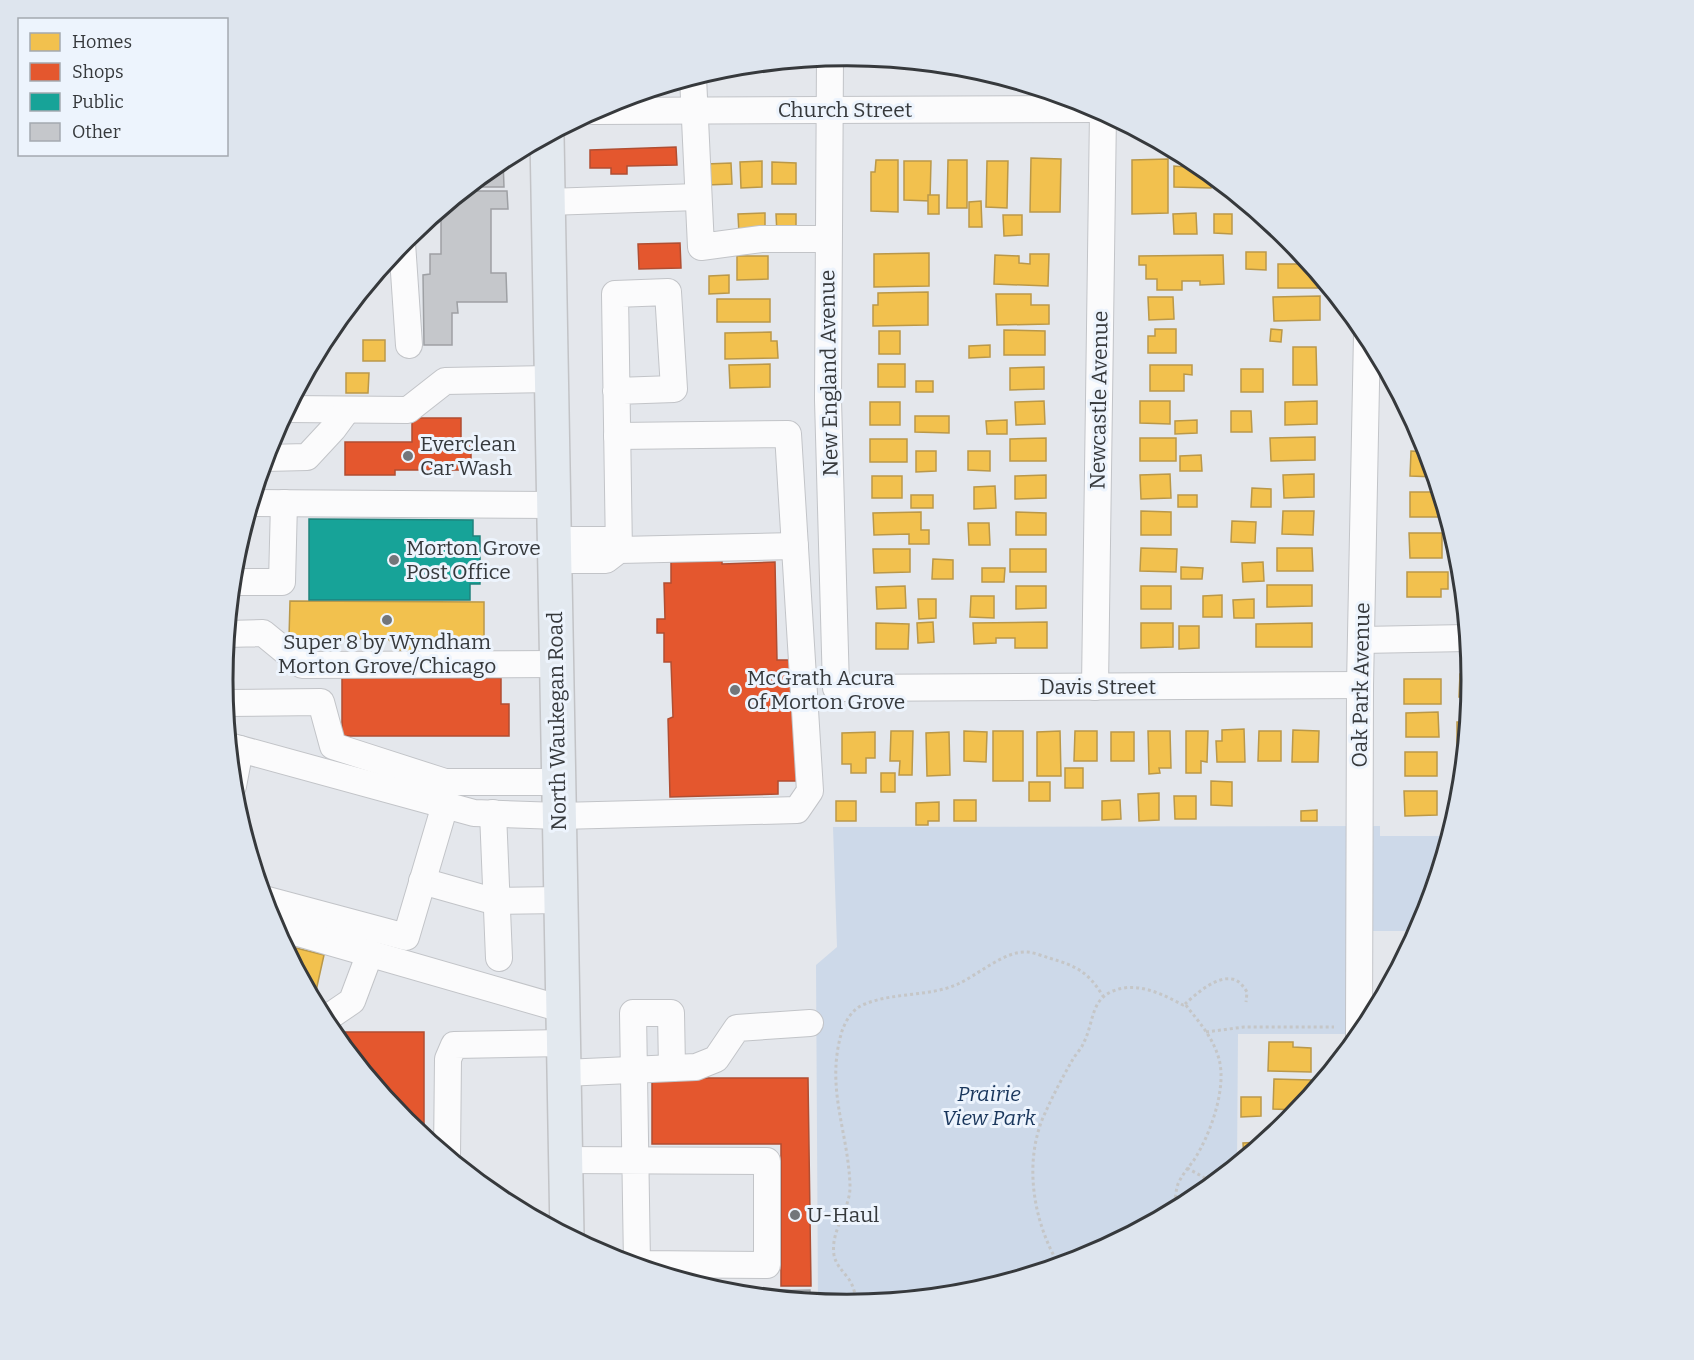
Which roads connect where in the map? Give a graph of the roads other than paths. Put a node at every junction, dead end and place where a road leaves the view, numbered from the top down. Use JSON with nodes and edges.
{"nodes":[{"id":1,"x":830,"y":66,"type":"edge"},
{"id":2,"x":693,"y":86,"type":"edge"},
{"id":3,"x":660,"y":99,"type":"edge"},
{"id":4,"x":641,"y":102,"type":"edge"},
{"id":5,"x":1071,"y":109,"type":"edge"},
{"id":6,"x":828,"y":110,"type":"junction"},
{"id":7,"x":694,"y":111,"type":"junction"},
{"id":8,"x":1103,"y":122,"type":"edge"},
{"id":9,"x":546,"y":145,"type":"edge"},
{"id":10,"x":698,"y":197,"type":"junction"},
{"id":11,"x":547,"y":202,"type":"junction"},
{"id":12,"x":828,"y":239,"type":"junction"},
{"id":13,"x":403,"y":256,"type":"edge"},
{"id":14,"x":409,"y":345,"type":"dead end"},
{"id":15,"x":1367,"y":353,"type":"edge"},
{"id":16,"x":550,"y":379,"type":"junction"},
{"id":17,"x":616,"y":390,"type":"dead end"},
{"id":18,"x":295,"y":410,"type":"edge"},
{"id":19,"x":347,"y":410,"type":"junction"},
{"id":20,"x":617,"y":436,"type":"junction"},
{"id":21,"x":275,"y":458,"type":"edge"},
{"id":22,"x":260,"y":503,"type":"edge"},
{"id":23,"x":284,"y":503,"type":"junction"},
{"id":24,"x":553,"y":505,"type":"junction"},
{"id":25,"x":795,"y":546,"type":"junction"},
{"id":26,"x":554,"y":550,"type":"junction"},
{"id":27,"x":619,"y":550,"type":"junction"},
{"id":28,"x":241,"y":582,"type":"edge"},
{"id":29,"x":235,"y":634,"type":"edge"},
{"id":30,"x":1460,"y":638,"type":"edge"},
{"id":31,"x":1361,"y":640,"type":"junction"},
{"id":32,"x":555,"y":664,"type":"junction"},
{"id":33,"x":1360,"y":685,"type":"junction"},
{"id":34,"x":1095,"y":687,"type":"junction"},
{"id":35,"x":836,"y":688,"type":"joint"},
{"id":36,"x":234,"y":703,"type":"edge"},
{"id":37,"x":237,"y":747,"type":"edge"},
{"id":38,"x":558,"y":782,"type":"junction"},
{"id":39,"x":445,"y":805,"type":"junction"},
{"id":40,"x":493,"y":813,"type":"junction"},
{"id":41,"x":559,"y":816,"type":"junction"},
{"id":42,"x":423,"y":881,"type":"junction"},
{"id":43,"x":560,"y":900,"type":"junction"},
{"id":44,"x":497,"y":901,"type":"junction"},
{"id":45,"x":276,"y":903,"type":"edge"},
{"id":46,"x":286,"y":929,"type":"edge"},
{"id":47,"x":370,"y":953,"type":"junction"},
{"id":48,"x":499,"y":958,"type":"dead end"},
{"id":49,"x":562,"y":1009,"type":"junction"},
{"id":50,"x":332,"y":1015,"type":"edge"},
{"id":51,"x":1359,"y":1019,"type":"edge"},
{"id":52,"x":810,"y":1023,"type":"dead end"},
{"id":53,"x":563,"y":1058,"type":"junction"},
{"id":54,"x":672,"y":1068,"type":"junction"},
{"id":55,"x":633,"y":1070,"type":"junction"},
{"id":56,"x":447,"y":1146,"type":"edge"},
{"id":57,"x":565,"y":1160,"type":"junction"},
{"id":58,"x":635,"y":1160,"type":"junction"},
{"id":59,"x":567,"y":1227,"type":"edge"},
{"id":60,"x":637,"y":1256,"type":"edge"},
{"id":61,"x":657,"y":1263,"type":"edge"}],
"edges":[{"from":1,"to":6,"type":"street","name":"New England Avenue"},
{"from":2,"to":7,"type":"street"},
{"from":3,"to":4,"type":"street","name":"Church Street"},
{"from":3,"to":7,"type":"street","name":"Church Street"},
{"from":5,"to":6,"type":"street","name":"Church Street"},
{"from":6,"to":7,"type":"street","name":"Church Street"},
{"from":6,"to":12,"type":"street","name":"New England Avenue"},
{"from":7,"to":10,"type":"street"},
{"from":8,"to":34,"type":"street","name":"Newcastle Avenue"},
{"from":9,"to":11,"type":"main road","name":"North Waukegan Road"},
{"from":10,"to":11,"type":"street"},
{"from":10,"to":12,"type":"street"},
{"from":11,"to":16,"type":"main road","name":"North Waukegan Road"},
{"from":12,"to":35,"type":"street","name":"New England Avenue"},
{"from":13,"to":14,"type":"street"},
{"from":15,"to":31,"type":"street","name":"Oak Park Avenue"},
{"from":16,"to":19,"type":"street"},
{"from":16,"to":24,"type":"main road","name":"North Waukegan Road"},
{"from":17,"to":20,"type":"street"},
{"from":18,"to":19,"type":"street"},
{"from":19,"to":21,"type":"street"},
{"from":20,"to":25,"type":"street"},
{"from":20,"to":27,"type":"street"},
{"from":22,"to":23,"type":"street"},
{"from":23,"to":24,"type":"street"},
{"from":23,"to":28,"type":"street"},
{"from":24,"to":26,"type":"main road","name":"North Waukegan Road"},
{"from":25,"to":27,"type":"street"},
{"from":25,"to":41,"type":"street"},
{"from":26,"to":27,"type":"street"},
{"from":26,"to":32,"type":"main road","name":"North Waukegan Road"},
{"from":29,"to":32,"type":"street"},
{"from":30,"to":31,"type":"street"},
{"from":31,"to":33,"type":"street","name":"Oak Park Avenue"},
{"from":32,"to":38,"type":"main road","name":"North Waukegan Road"},
{"from":33,"to":34,"type":"street","name":"Davis Street"},
{"from":33,"to":51,"type":"street","name":"Oak Park Avenue"},
{"from":34,"to":35,"type":"street","name":"Davis Street"},
{"from":36,"to":38,"type":"street"},
{"from":37,"to":39,"type":"street"},
{"from":38,"to":41,"type":"main road","name":"North Waukegan Road"},
{"from":39,"to":40,"type":"street"},
{"from":39,"to":42,"type":"street"},
{"from":40,"to":41,"type":"street"},
{"from":40,"to":44,"type":"street"},
{"from":41,"to":43,"type":"main road","name":"North Waukegan Road"},
{"from":42,"to":44,"type":"street"},
{"from":42,"to":45,"type":"street"},
{"from":43,"to":44,"type":"street"},
{"from":43,"to":49,"type":"main road","name":"North Waukegan Road"},
{"from":44,"to":48,"type":"street"},
{"from":46,"to":47,"type":"street"},
{"from":47,"to":49,"type":"street"},
{"from":47,"to":50,"type":"street"},
{"from":49,"to":53,"type":"main road","name":"North Waukegan Road"},
{"from":52,"to":54,"type":"street"},
{"from":53,"to":55,"type":"street"},
{"from":53,"to":56,"type":"street"},
{"from":53,"to":57,"type":"main road","name":"North Waukegan Road"},
{"from":54,"to":55,"type":"street"},
{"from":54,"to":55,"type":"street"},
{"from":55,"to":58,"type":"street"},
{"from":57,"to":58,"type":"street"},
{"from":57,"to":59,"type":"main road","name":"North Waukegan Road"},
{"from":58,"to":60,"type":"street"},
{"from":58,"to":61,"type":"street"}]}
